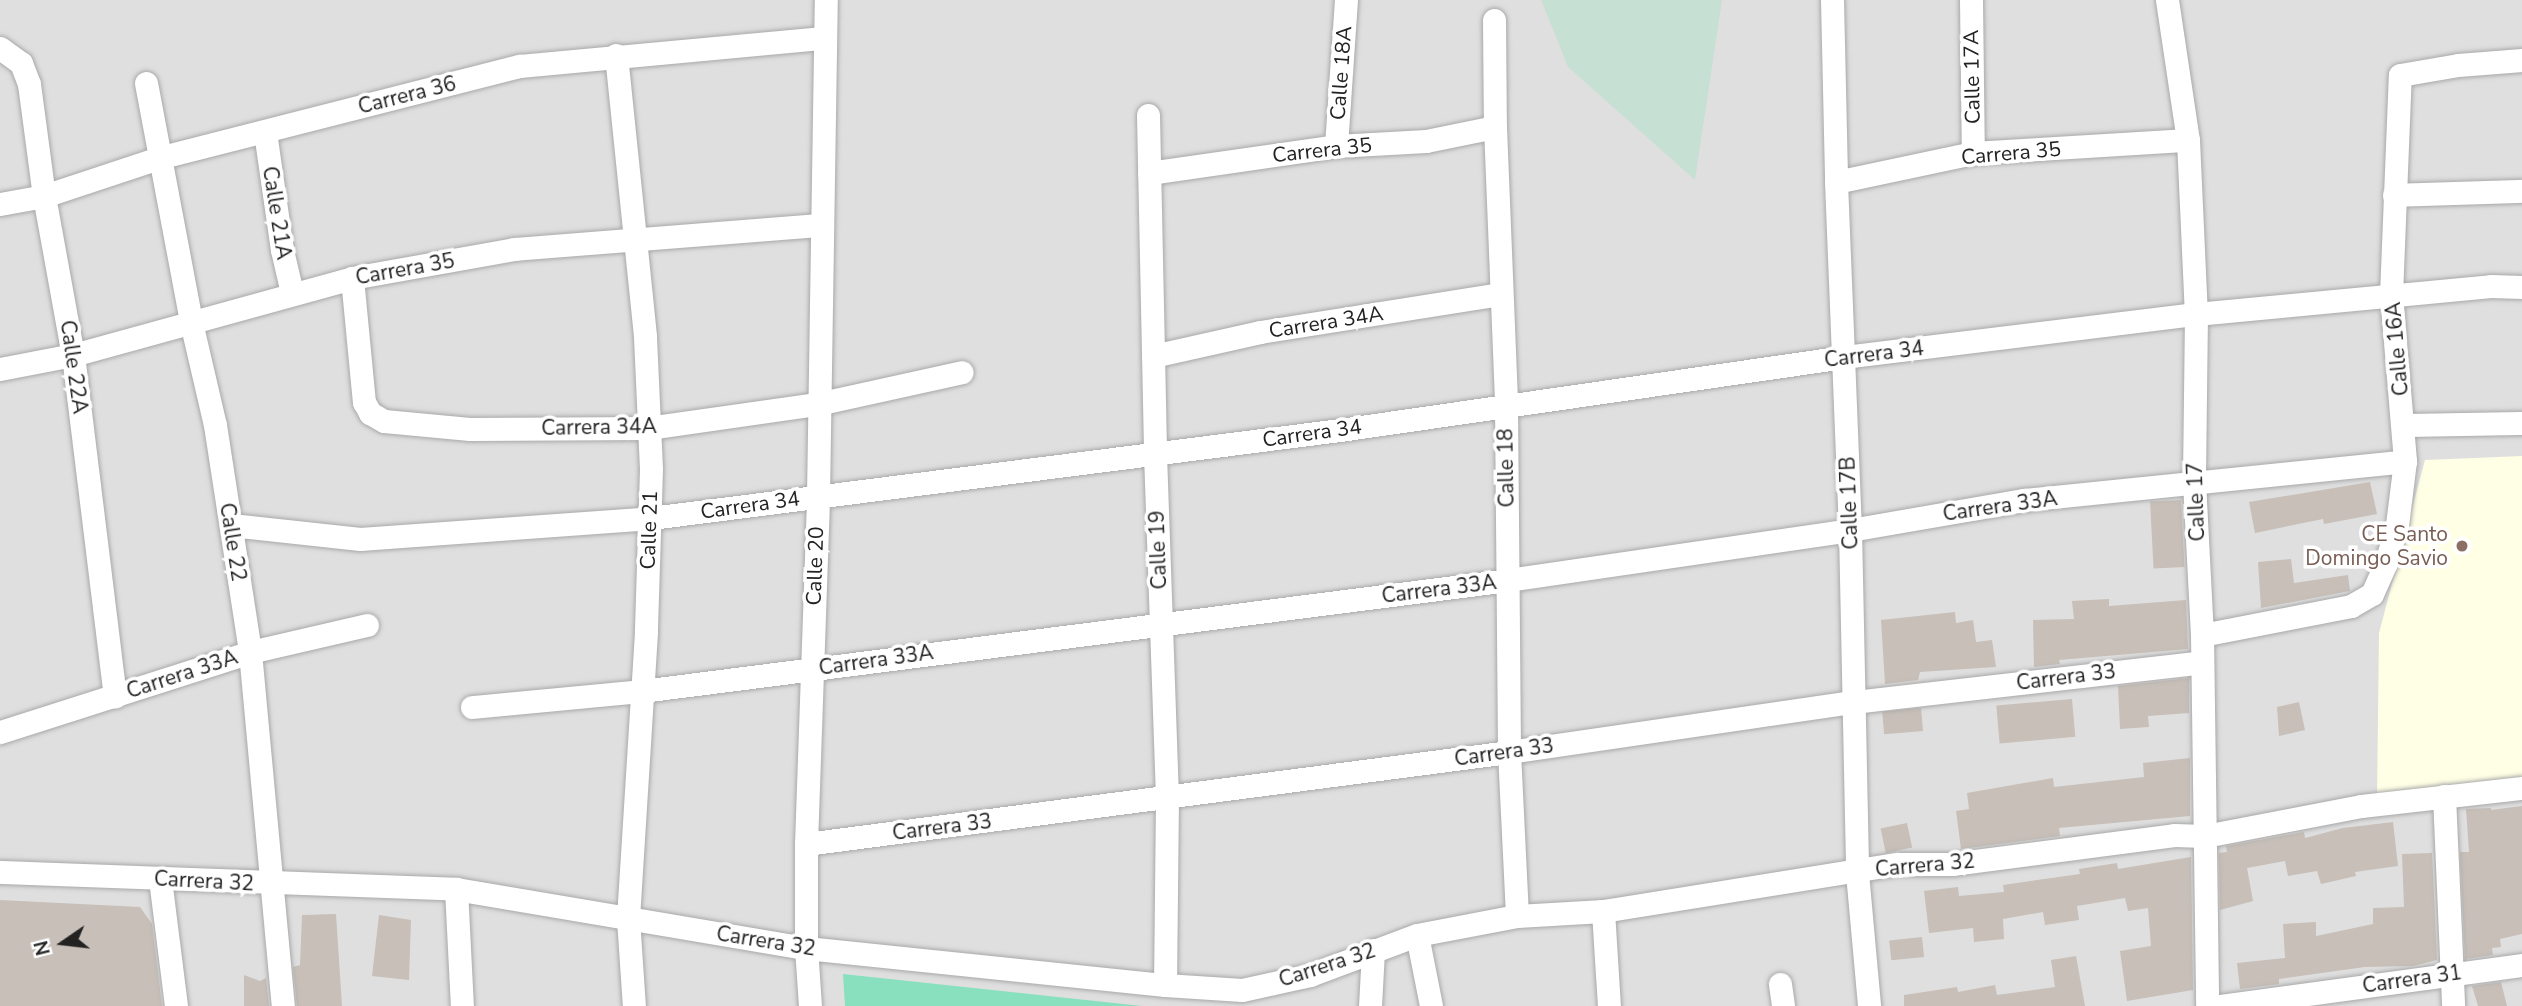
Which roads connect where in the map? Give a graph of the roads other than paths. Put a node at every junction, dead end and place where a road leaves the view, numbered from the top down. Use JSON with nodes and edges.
{"nodes":[{"id":1,"x":825,"y":0,"type":"edge"},
{"id":2,"x":1346,"y":0,"type":"edge"},
{"id":3,"x":1832,"y":0,"type":"edge"},
{"id":4,"x":1971,"y":0,"type":"edge"},
{"id":5,"x":2167,"y":0,"type":"edge"},
{"id":6,"x":1494,"y":20,"type":"dead end"},
{"id":7,"x":822,"y":38,"type":"junction"},
{"id":8,"x":2,"y":49,"type":"edge"},
{"id":9,"x":616,"y":55,"type":"junction"},
{"id":10,"x":2522,"y":60,"type":"edge"},
{"id":11,"x":146,"y":83,"type":"dead end"},
{"id":12,"x":1148,"y":115,"type":"dead end"},
{"id":13,"x":1495,"y":127,"type":"junction"},
{"id":14,"x":264,"y":132,"type":"junction"},
{"id":15,"x":2188,"y":140,"type":"junction"},
{"id":16,"x":1336,"y":146,"type":"junction"},
{"id":17,"x":1973,"y":153,"type":"junction"},
{"id":18,"x":162,"y":157,"type":"junction"},
{"id":19,"x":1149,"y":173,"type":"junction"},
{"id":20,"x":1836,"y":182,"type":"junction"},
{"id":21,"x":2522,"y":191,"type":"edge"},
{"id":22,"x":2394,"y":195,"type":"junction"},
{"id":23,"x":44,"y":196,"type":"junction"},
{"id":24,"x":0,"y":204,"type":"edge"},
{"id":25,"x":821,"y":225,"type":"junction"},
{"id":26,"x":634,"y":240,"type":"junction"},
{"id":27,"x":352,"y":278,"type":"junction"},
{"id":28,"x":2522,"y":287,"type":"edge"},
{"id":29,"x":292,"y":293,"type":"junction"},
{"id":30,"x":1501,"y":294,"type":"junction"},
{"id":31,"x":2391,"y":295,"type":"junction"},
{"id":32,"x":2196,"y":314,"type":"junction"},
{"id":33,"x":191,"y":323,"type":"junction"},
{"id":34,"x":74,"y":355,"type":"junction"},
{"id":35,"x":1153,"y":356,"type":"junction"},
{"id":36,"x":1844,"y":357,"type":"junction"},
{"id":37,"x":0,"y":369,"type":"edge"},
{"id":38,"x":962,"y":372,"type":"dead end"},
{"id":39,"x":817,"y":404,"type":"junction"},
{"id":40,"x":1506,"y":405,"type":"junction"},
{"id":41,"x":2522,"y":423,"type":"edge"},
{"id":42,"x":2404,"y":425,"type":"junction"},
{"id":43,"x":648,"y":428,"type":"junction"},
{"id":44,"x":1155,"y":454,"type":"junction"},
{"id":45,"x":2405,"y":461,"type":"junction"},
{"id":46,"x":2194,"y":482,"type":"junction"},
{"id":47,"x":818,"y":496,"type":"junction"},
{"id":48,"x":651,"y":518,"type":"junction"},
{"id":49,"x":231,"y":525,"type":"junction"},
{"id":50,"x":1850,"y":530,"type":"junction"},
{"id":51,"x":1508,"y":580,"type":"junction"},
{"id":52,"x":1161,"y":622,"type":"junction"},
{"id":53,"x":367,"y":625,"type":"dead end"},
{"id":54,"x":2202,"y":635,"type":"junction"},
{"id":55,"x":250,"y":652,"type":"junction"},
{"id":56,"x":2202,"y":662,"type":"junction"},
{"id":57,"x":811,"y":669,"type":"junction"},
{"id":58,"x":642,"y":691,"type":"junction"},
{"id":59,"x":115,"y":696,"type":"junction"},
{"id":60,"x":1853,"y":702,"type":"junction"},
{"id":61,"x":472,"y":707,"type":"dead end"},
{"id":62,"x":0,"y":732,"type":"edge"},
{"id":63,"x":1509,"y":752,"type":"junction"},
{"id":64,"x":2522,"y":788,"type":"edge"},
{"id":65,"x":2444,"y":796,"type":"junction"},
{"id":66,"x":1167,"y":797,"type":"junction"},
{"id":67,"x":2205,"y":836,"type":"junction"},
{"id":68,"x":806,"y":844,"type":"junction"},
{"id":69,"x":0,"y":872,"type":"edge"},
{"id":70,"x":1857,"y":873,"type":"junction"},
{"id":71,"x":160,"y":879,"type":"junction"},
{"id":72,"x":270,"y":884,"type":"junction"},
{"id":73,"x":456,"y":889,"type":"junction"},
{"id":74,"x":1603,"y":911,"type":"junction"},
{"id":75,"x":1517,"y":916,"type":"junction"},
{"id":76,"x":628,"y":919,"type":"junction"},
{"id":77,"x":1417,"y":935,"type":"junction"},
{"id":78,"x":806,"y":947,"type":"junction"},
{"id":79,"x":1373,"y":950,"type":"junction"},
{"id":80,"x":2522,"y":965,"type":"edge"},
{"id":81,"x":2452,"y":974,"type":"junction"},
{"id":82,"x":1165,"y":985,"type":"junction"},
{"id":83,"x":176,"y":1006,"type":"edge"},
{"id":84,"x":283,"y":1006,"type":"edge"},
{"id":85,"x":462,"y":1006,"type":"edge"},
{"id":86,"x":635,"y":1006,"type":"edge"},
{"id":87,"x":810,"y":1006,"type":"edge"},
{"id":88,"x":1370,"y":1006,"type":"edge"},
{"id":89,"x":1431,"y":1006,"type":"edge"},
{"id":90,"x":1609,"y":1006,"type":"edge"},
{"id":91,"x":1869,"y":1006,"type":"edge"},
{"id":92,"x":2207,"y":1006,"type":"edge"},
{"id":93,"x":2219,"y":1006,"type":"edge"},
{"id":94,"x":2452,"y":1006,"type":"edge"}],
"edges":[{"from":1,"to":7,"type":"street","name":"Calle 20"},
{"from":2,"to":16,"type":"street","name":"Calle 18A"},
{"from":3,"to":20,"type":"street","name":"Calle 17B"},
{"from":4,"to":17,"type":"street","name":"Calle 17A"},
{"from":5,"to":15,"type":"street","name":"Calle 17"},
{"from":6,"to":13,"type":"street","name":"Calle 18"},
{"from":7,"to":9,"type":"street","name":"Carrera 36"},
{"from":7,"to":25,"type":"street","name":"Calle 20"},
{"from":8,"to":23,"type":"street","name":"Calle 22A"},
{"from":9,"to":14,"type":"street","name":"Carrera 36"},
{"from":9,"to":26,"type":"street","name":"Calle 21"},
{"from":10,"to":22,"type":"street","name":"Calle 16A"},
{"from":11,"to":18,"type":"street","name":"Calle 22"},
{"from":12,"to":19,"type":"street","name":"Calle 19"},
{"from":13,"to":16,"type":"street","name":"Carrera 35"},
{"from":13,"to":30,"type":"street","name":"Calle 18"},
{"from":14,"to":18,"type":"street","name":"Carrera 36"},
{"from":14,"to":29,"type":"street","name":"Calle 21A"},
{"from":15,"to":17,"type":"street","name":"Carrera 35"},
{"from":15,"to":32,"type":"street","name":"Calle 17"},
{"from":16,"to":19,"type":"street","name":"Carrera 35"},
{"from":17,"to":20,"type":"street","name":"Carrera 35"},
{"from":18,"to":23,"type":"street","name":"Carrera 36"},
{"from":18,"to":33,"type":"street","name":"Calle 22"},
{"from":19,"to":35,"type":"street","name":"Calle 19"},
{"from":20,"to":36,"type":"street","name":"Calle 17B"},
{"from":21,"to":22,"type":"street"},
{"from":22,"to":31,"type":"street","name":"Calle 16A"},
{"from":23,"to":24,"type":"street","name":"Carrera 36"},
{"from":23,"to":34,"type":"street","name":"Calle 22A"},
{"from":25,"to":26,"type":"street","name":"Carrera 35"},
{"from":25,"to":39,"type":"street","name":"Calle 20"},
{"from":26,"to":27,"type":"street","name":"Carrera 35"},
{"from":26,"to":43,"type":"street","name":"Calle 21"},
{"from":27,"to":29,"type":"street","name":"Carrera 35"},
{"from":27,"to":43,"type":"street","name":"Carrera 34A"},
{"from":28,"to":31,"type":"street","name":"Carrera 34"},
{"from":29,"to":33,"type":"street","name":"Carrera 35"},
{"from":30,"to":35,"type":"street","name":"Carrera 34A"},
{"from":30,"to":40,"type":"street","name":"Calle 18"},
{"from":31,"to":32,"type":"street","name":"Carrera 34"},
{"from":31,"to":42,"type":"street","name":"Calle 16A"},
{"from":32,"to":36,"type":"street","name":"Carrera 34"},
{"from":32,"to":46,"type":"street","name":"Calle 17"},
{"from":33,"to":34,"type":"street","name":"Carrera 35"},
{"from":33,"to":49,"type":"street","name":"Calle 22"},
{"from":34,"to":37,"type":"street","name":"Carrera 35"},
{"from":34,"to":59,"type":"street","name":"Calle 22A"},
{"from":35,"to":44,"type":"street","name":"Calle 19"},
{"from":36,"to":40,"type":"street","name":"Carrera 34"},
{"from":36,"to":50,"type":"street","name":"Calle 17B"},
{"from":38,"to":39,"type":"street","name":"Carrera 34A"},
{"from":39,"to":43,"type":"street","name":"Carrera 34A"},
{"from":39,"to":47,"type":"street","name":"Calle 20"},
{"from":40,"to":44,"type":"street","name":"Carrera 34"},
{"from":40,"to":51,"type":"street","name":"Calle 18"},
{"from":41,"to":42,"type":"street"},
{"from":42,"to":45,"type":"street","name":"Calle 16A"},
{"from":43,"to":48,"type":"street","name":"Calle 21"},
{"from":44,"to":47,"type":"street","name":"Carrera 34"},
{"from":44,"to":52,"type":"street","name":"Calle 19"},
{"from":45,"to":46,"type":"street","name":"Carrera 33A"},
{"from":45,"to":54,"type":"street","name":"Calle 16A"},
{"from":46,"to":50,"type":"street","name":"Carrera 33A"},
{"from":46,"to":54,"type":"street","name":"Calle 17"},
{"from":47,"to":48,"type":"street","name":"Carrera 34"},
{"from":47,"to":57,"type":"street","name":"Calle 20"},
{"from":48,"to":49,"type":"street","name":"Carrera 34"},
{"from":48,"to":58,"type":"street","name":"Calle 21"},
{"from":49,"to":55,"type":"street","name":"Calle 22"},
{"from":50,"to":51,"type":"street","name":"Carrera 33A"},
{"from":50,"to":60,"type":"street","name":"Calle 17B"},
{"from":51,"to":52,"type":"street","name":"Carrera 33A"},
{"from":51,"to":63,"type":"street","name":"Calle 18"},
{"from":52,"to":57,"type":"street","name":"Carrera 33A"},
{"from":52,"to":66,"type":"street","name":"Calle 19"},
{"from":53,"to":55,"type":"street","name":"Carrera 33A"},
{"from":54,"to":56,"type":"street","name":"Calle 17"},
{"from":55,"to":59,"type":"street","name":"Carrera 33A"},
{"from":55,"to":72,"type":"street","name":"Calle 22"},
{"from":56,"to":60,"type":"street","name":"Carrera 33"},
{"from":56,"to":67,"type":"street","name":"Calle 17"},
{"from":57,"to":58,"type":"street","name":"Carrera 33A"},
{"from":57,"to":68,"type":"street","name":"Calle 20"},
{"from":58,"to":61,"type":"street","name":"Carrera 33A"},
{"from":58,"to":76,"type":"street","name":"Calle 21"},
{"from":59,"to":62,"type":"street","name":"Carrera 33A"},
{"from":60,"to":63,"type":"street","name":"Carrera 33"},
{"from":60,"to":70,"type":"street","name":"Calle 17B"},
{"from":63,"to":66,"type":"street","name":"Carrera 33"},
{"from":63,"to":75,"type":"street","name":"Calle 18"},
{"from":64,"to":65,"type":"street","name":"Carrera 32"},
{"from":65,"to":67,"type":"street","name":"Carrera 32"},
{"from":65,"to":81,"type":"street"},
{"from":66,"to":68,"type":"street","name":"Carrera 33"},
{"from":66,"to":82,"type":"street","name":"Calle 19"},
{"from":67,"to":70,"type":"street","name":"Carrera 32"},
{"from":67,"to":92,"type":"street","name":"Calle 17"},
{"from":68,"to":78,"type":"street","name":"Calle 20"},
{"from":69,"to":71,"type":"street","name":"Carrera 32"},
{"from":70,"to":74,"type":"street","name":"Carrera 32"},
{"from":70,"to":91,"type":"street","name":"Calle 17B"},
{"from":71,"to":72,"type":"street","name":"Carrera 32"},
{"from":71,"to":83,"type":"street"},
{"from":72,"to":73,"type":"street","name":"Carrera 32"},
{"from":72,"to":84,"type":"street","name":"Calle 22"},
{"from":73,"to":76,"type":"street","name":"Carrera 32"},
{"from":73,"to":85,"type":"street"},
{"from":74,"to":75,"type":"street","name":"Carrera 32"},
{"from":74,"to":90,"type":"street"},
{"from":75,"to":77,"type":"street","name":"Carrera 32"},
{"from":76,"to":78,"type":"street","name":"Carrera 32"},
{"from":76,"to":86,"type":"street","name":"Calle 21"},
{"from":77,"to":79,"type":"street","name":"Carrera 32"},
{"from":77,"to":89,"type":"street"},
{"from":78,"to":82,"type":"street","name":"Carrera 32"},
{"from":78,"to":87,"type":"street","name":"Calle 20"},
{"from":79,"to":82,"type":"street","name":"Carrera 32"},
{"from":79,"to":88,"type":"street"},
{"from":80,"to":81,"type":"street","name":"Carrera 31"},
{"from":81,"to":93,"type":"street","name":"Carrera 31"},
{"from":81,"to":94,"type":"street"}]}
